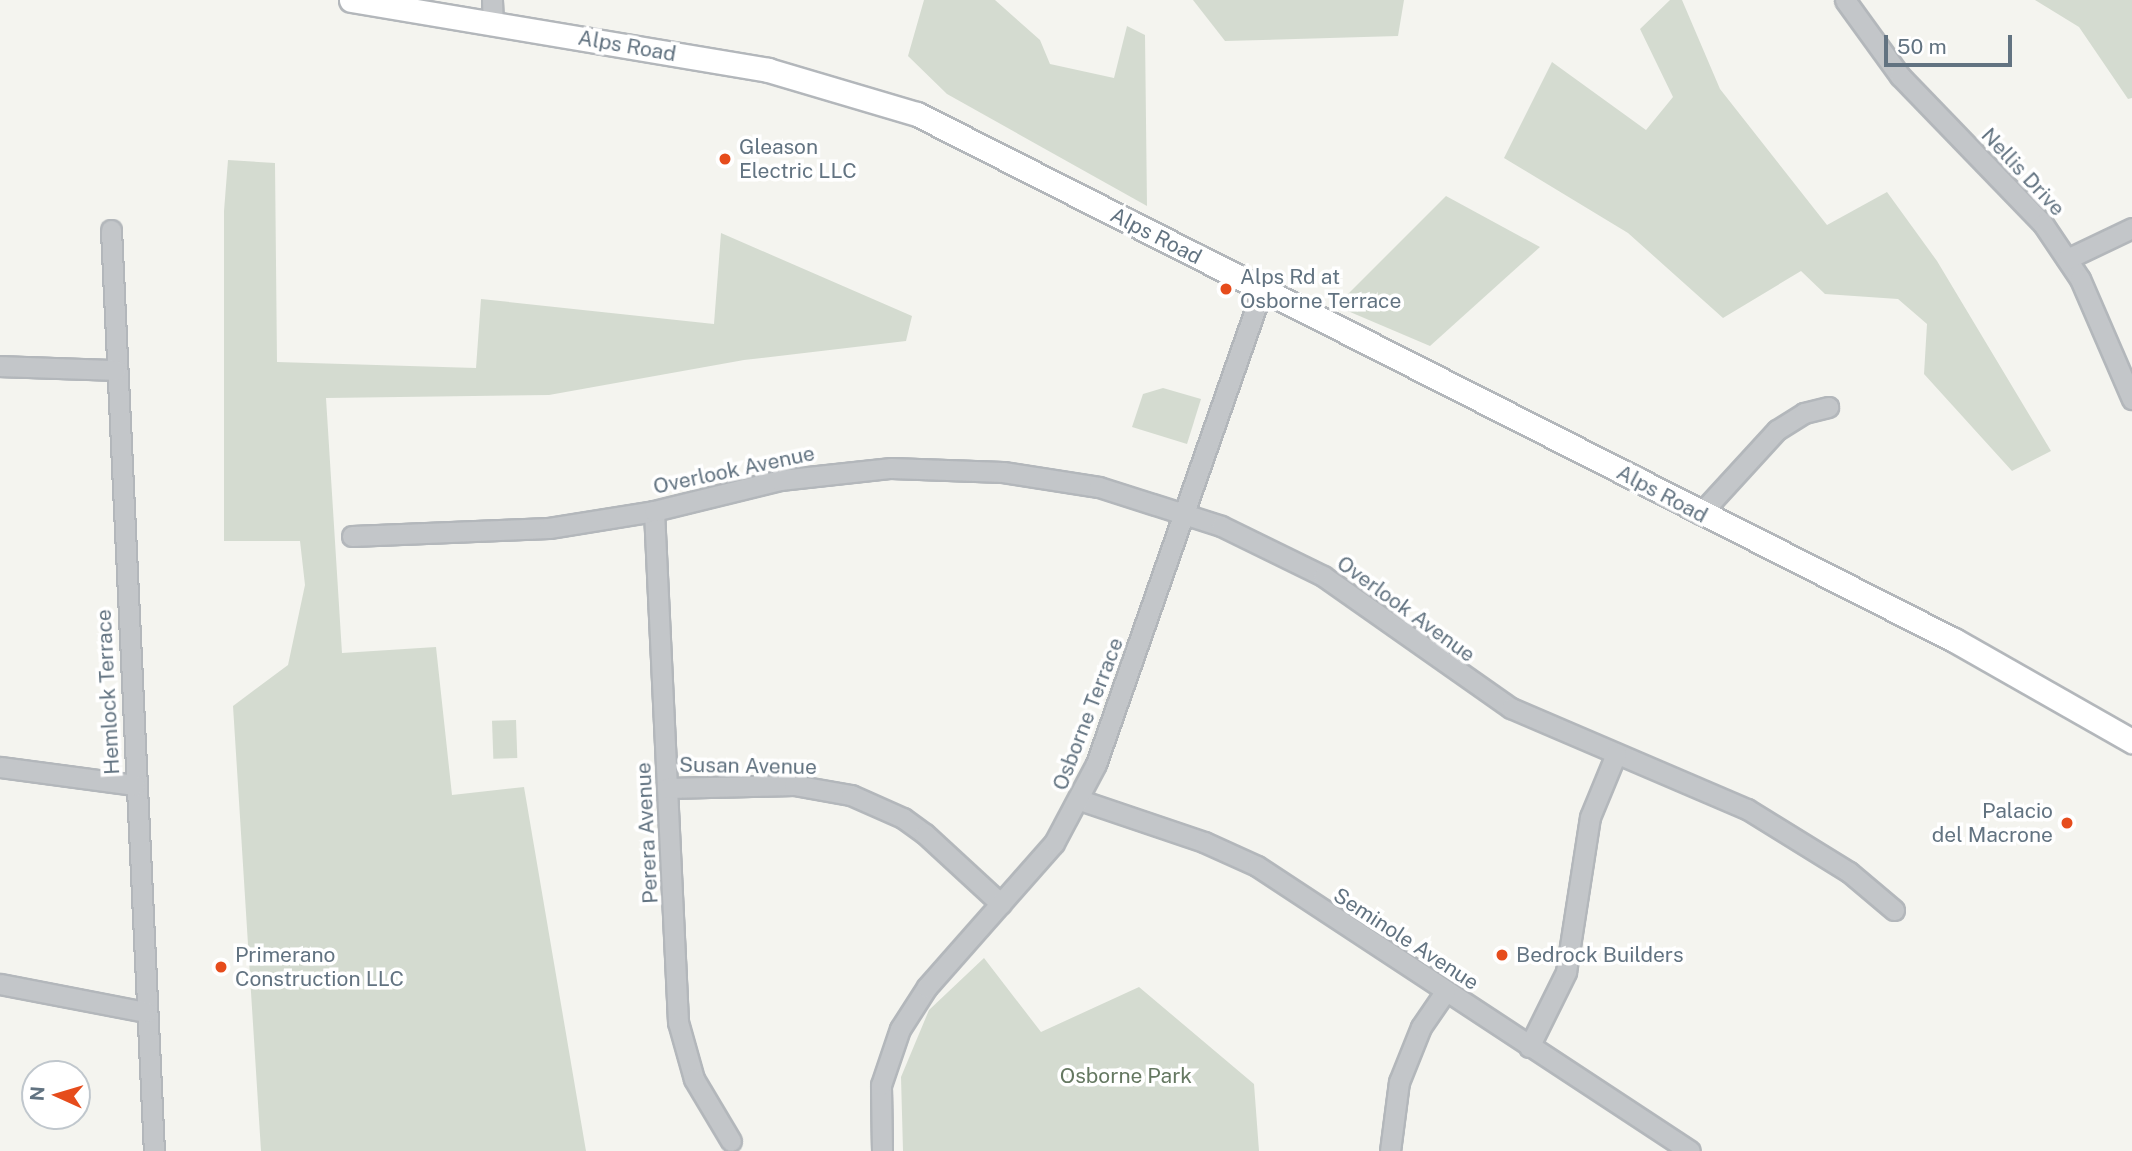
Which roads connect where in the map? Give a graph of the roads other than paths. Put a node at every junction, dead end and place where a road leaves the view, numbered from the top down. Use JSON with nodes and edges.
{"nodes":[{"id":1,"x":351,"y":0,"type":"edge"},
{"id":2,"x":492,"y":0,"type":"edge"},
{"id":3,"x":1845,"y":0,"type":"edge"},
{"id":4,"x":493,"y":23,"type":"junction"},
{"id":5,"x":2132,"y":228,"type":"edge"},
{"id":6,"x":111,"y":230,"type":"dead end"},
{"id":7,"x":2067,"y":259,"type":"junction"},
{"id":8,"x":1262,"y":290,"type":"junction"},
{"id":9,"x":0,"y":366,"type":"edge"},
{"id":10,"x":116,"y":370,"type":"junction"},
{"id":11,"x":2132,"y":398,"type":"edge"},
{"id":12,"x":1828,"y":407,"type":"dead end"},
{"id":13,"x":654,"y":510,"type":"junction"},
{"id":14,"x":1185,"y":513,"type":"junction"},
{"id":15,"x":1700,"y":514,"type":"junction"},
{"id":16,"x":352,"y":536,"type":"dead end"},
{"id":17,"x":2132,"y":741,"type":"edge"},
{"id":18,"x":1616,"y":754,"type":"junction"},
{"id":19,"x":0,"y":767,"type":"edge"},
{"id":20,"x":135,"y":785,"type":"junction"},
{"id":21,"x":667,"y":788,"type":"junction"},
{"id":22,"x":1080,"y":800,"type":"junction"},
{"id":23,"x":1001,"y":904,"type":"junction"},
{"id":24,"x":1894,"y":910,"type":"dead end"},
{"id":25,"x":0,"y":984,"type":"edge"},
{"id":26,"x":1445,"y":992,"type":"junction"},
{"id":27,"x":146,"y":1012,"type":"junction"},
{"id":28,"x":1529,"y":1047,"type":"junction"},
{"id":29,"x":731,"y":1141,"type":"dead end"},
{"id":30,"x":154,"y":1151,"type":"edge"},
{"id":31,"x":881,"y":1151,"type":"edge"},
{"id":32,"x":1390,"y":1151,"type":"edge"},
{"id":33,"x":1690,"y":1151,"type":"edge"}],
"edges":[{"from":1,"to":4,"type":"main road","name":"Alps Road"},
{"from":2,"to":4,"type":"street"},
{"from":3,"to":7,"type":"street","name":"Nellis Drive"},
{"from":4,"to":8,"type":"main road","name":"Alps Road"},
{"from":5,"to":7,"type":"street"},
{"from":6,"to":10,"type":"street","name":"Hemlock Terrace"},
{"from":7,"to":11,"type":"street","name":"Nellis Drive"},
{"from":8,"to":14,"type":"street","name":"Osborne Terrace"},
{"from":8,"to":15,"type":"main road","name":"Alps Road"},
{"from":9,"to":10,"type":"street"},
{"from":10,"to":20,"type":"street","name":"Hemlock Terrace"},
{"from":12,"to":15,"type":"street"},
{"from":13,"to":14,"type":"street","name":"Overlook Avenue"},
{"from":13,"to":16,"type":"street","name":"Overlook Avenue"},
{"from":13,"to":21,"type":"street","name":"Perera Avenue"},
{"from":14,"to":18,"type":"street","name":"Overlook Avenue"},
{"from":14,"to":22,"type":"street","name":"Osborne Terrace"},
{"from":15,"to":17,"type":"main road","name":"Alps Road"},
{"from":18,"to":24,"type":"street","name":"Overlook Avenue"},
{"from":18,"to":28,"type":"street"},
{"from":19,"to":20,"type":"street"},
{"from":20,"to":27,"type":"street","name":"Hemlock Terrace"},
{"from":21,"to":23,"type":"street","name":"Susan Avenue"},
{"from":21,"to":29,"type":"street","name":"Perera Avenue"},
{"from":22,"to":23,"type":"street","name":"Osborne Terrace"},
{"from":22,"to":26,"type":"street","name":"Seminole Avenue"},
{"from":23,"to":31,"type":"street","name":"Osborne Terrace"},
{"from":25,"to":27,"type":"street"},
{"from":26,"to":28,"type":"street","name":"Seminole Avenue"},
{"from":26,"to":32,"type":"street"},
{"from":27,"to":30,"type":"street","name":"Hemlock Terrace"},
{"from":28,"to":33,"type":"street","name":"Seminole Avenue"}]}
